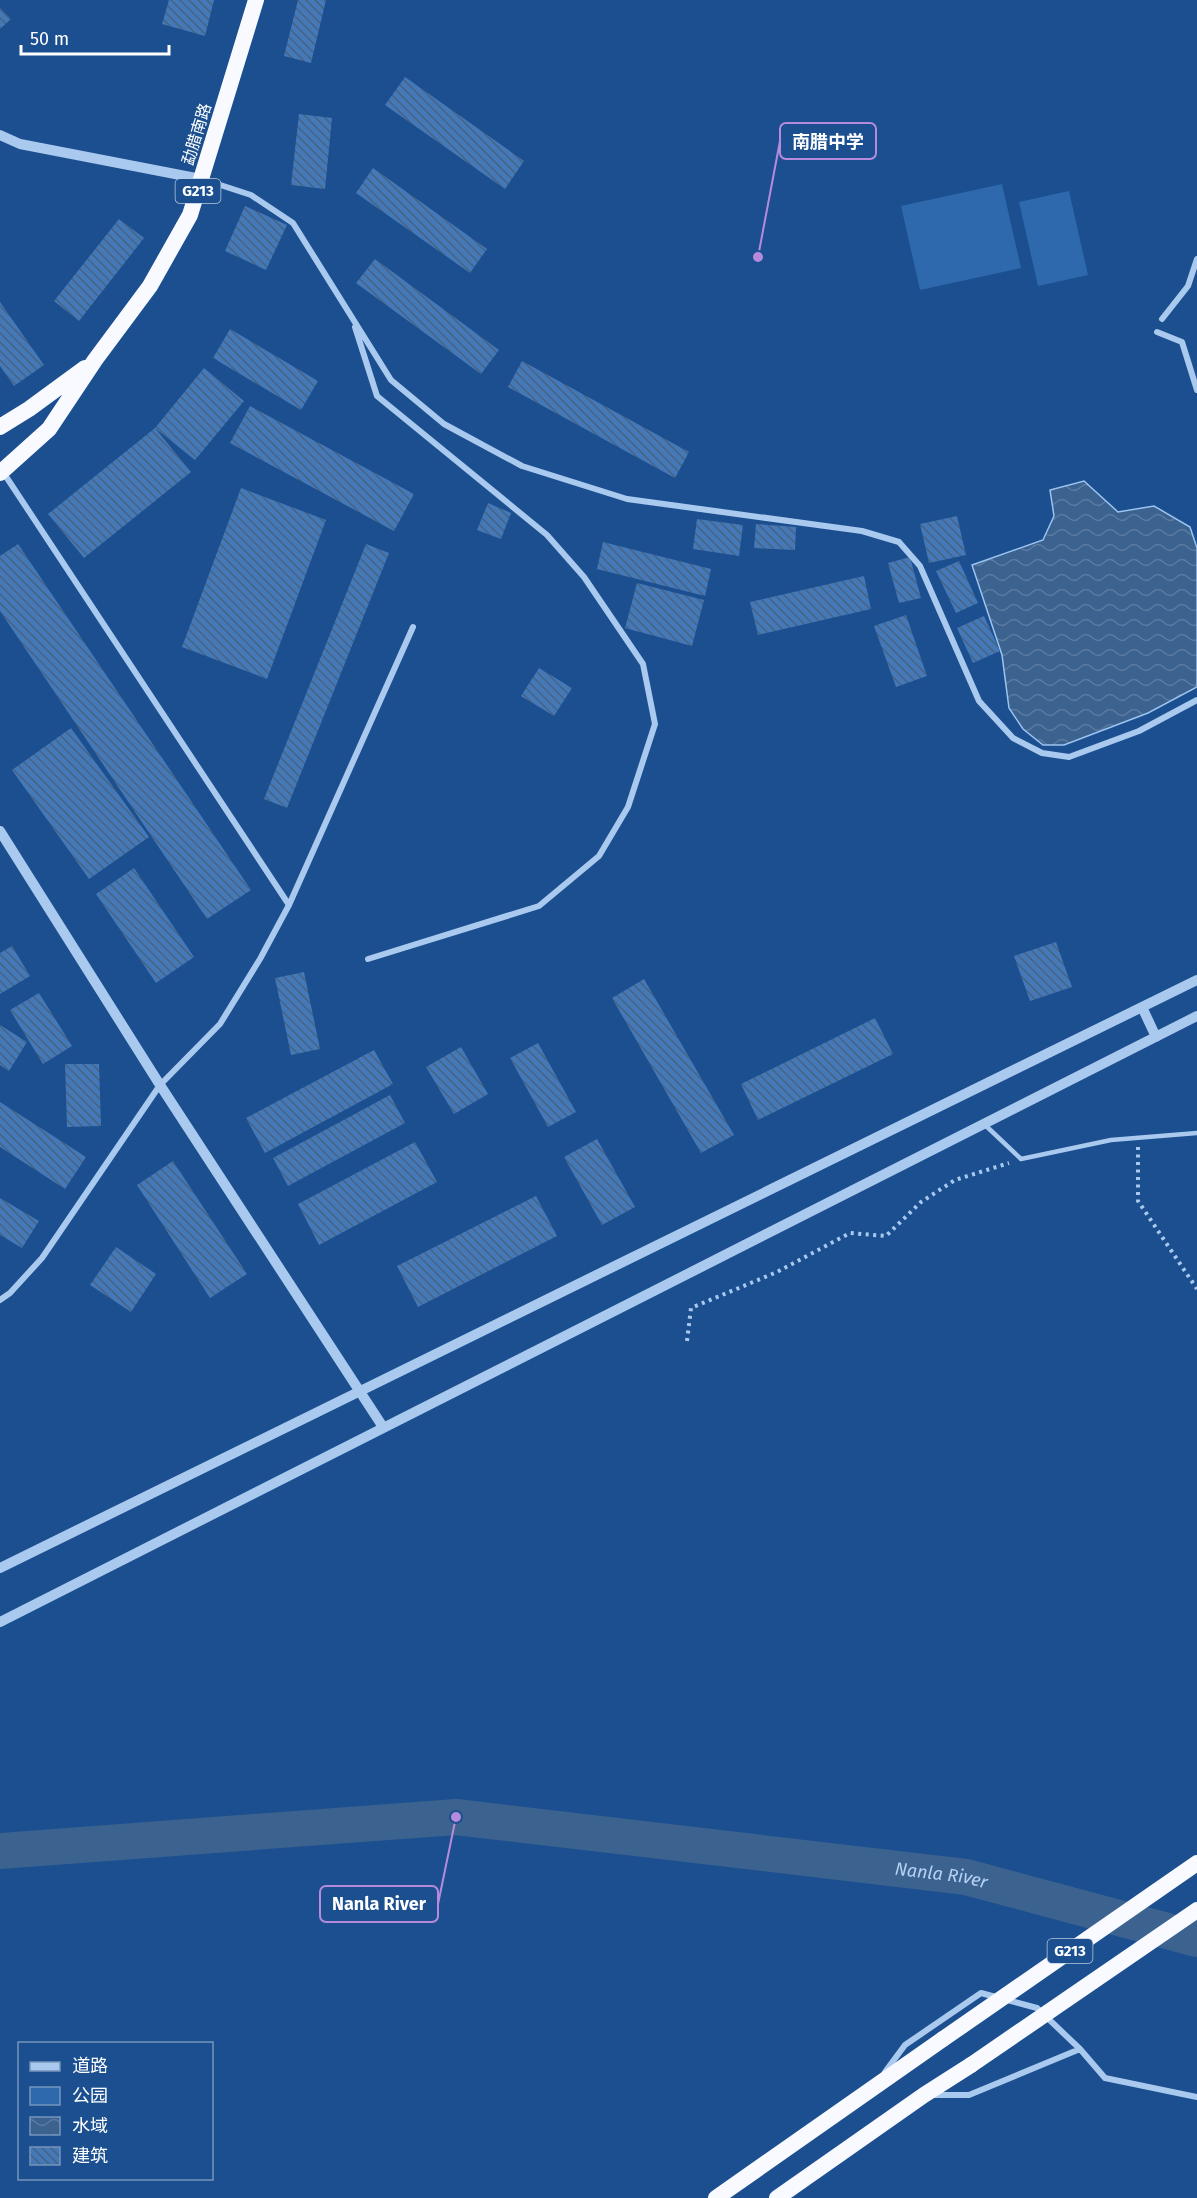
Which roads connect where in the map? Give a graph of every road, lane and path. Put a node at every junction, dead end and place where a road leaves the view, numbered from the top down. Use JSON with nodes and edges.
{"nodes":[{"id":1,"x":256,"y":0,"type":"edge"},
{"id":2,"x":0,"y":135,"type":"edge"},
{"id":3,"x":201,"y":179,"type":"junction"},
{"id":4,"x":1197,"y":259,"type":"edge"},
{"id":5,"x":352,"y":318,"type":"junction"},
{"id":6,"x":1162,"y":319,"type":"dead end"},
{"id":7,"x":1158,"y":332,"type":"dead end"},
{"id":8,"x":95,"y":360,"type":"junction"},
{"id":9,"x":1197,"y":390,"type":"edge"},
{"id":10,"x":0,"y":427,"type":"edge"},
{"id":11,"x":2,"y":472,"type":"edge"},
{"id":12,"x":413,"y":627,"type":"dead end"},
{"id":13,"x":1197,"y":700,"type":"edge"},
{"id":14,"x":0,"y":831,"type":"edge"},
{"id":15,"x":289,"y":905,"type":"junction"},
{"id":16,"x":368,"y":960,"type":"dead end"},
{"id":17,"x":1197,"y":980,"type":"edge"},
{"id":18,"x":1142,"y":1007,"type":"junction"},
{"id":19,"x":1197,"y":1016,"type":"edge"},
{"id":20,"x":1156,"y":1037,"type":"junction"},
{"id":21,"x":160,"y":1085,"type":"junction"},
{"id":22,"x":984,"y":1124,"type":"junction"},
{"id":23,"x":1197,"y":1133,"type":"edge"},
{"id":24,"x":1138,"y":1137,"type":"junction"},
{"id":25,"x":1021,"y":1159,"type":"junction"},
{"id":26,"x":1197,"y":1289,"type":"edge"},
{"id":27,"x":0,"y":1300,"type":"edge"},
{"id":28,"x":687,"y":1341,"type":"dead end"},
{"id":29,"x":361,"y":1392,"type":"junction"},
{"id":30,"x":383,"y":1427,"type":"junction"},
{"id":31,"x":0,"y":1568,"type":"edge"},
{"id":32,"x":0,"y":1622,"type":"edge"},
{"id":33,"x":1197,"y":1863,"type":"edge"},
{"id":34,"x":1197,"y":1910,"type":"edge"},
{"id":35,"x":1080,"y":2049,"type":"junction"},
{"id":36,"x":874,"y":2087,"type":"junction"},
{"id":37,"x":924,"y":2095,"type":"junction"},
{"id":38,"x":1197,"y":2097,"type":"edge"},
{"id":39,"x":716,"y":2198,"type":"edge"},
{"id":40,"x":777,"y":2198,"type":"edge"}],
"edges":[{"from":1,"to":3,"type":"highway","name":"勐腊南路","number":"G213"},
{"from":2,"to":3,"type":"street"},
{"from":3,"to":5,"type":"street"},
{"from":3,"to":8,"type":"highway","name":"勐腊南路","number":"G213"},
{"from":4,"to":6,"type":"street"},
{"from":5,"to":13,"type":"street"},
{"from":5,"to":16,"type":"street"},
{"from":7,"to":9,"type":"street"},
{"from":8,"to":10,"type":"highway","number":"G213"},
{"from":8,"to":11,"type":"highway","number":"G213"},
{"from":11,"to":15,"type":"street"},
{"from":12,"to":15,"type":"street"},
{"from":14,"to":21,"type":"street"},
{"from":15,"to":21,"type":"street"},
{"from":17,"to":18,"type":"street"},
{"from":18,"to":20,"type":"street"},
{"from":18,"to":29,"type":"street"},
{"from":19,"to":20,"type":"street"},
{"from":20,"to":22,"type":"street"},
{"from":21,"to":27,"type":"street"},
{"from":21,"to":29,"type":"street"},
{"from":22,"to":25,"type":"lane"},
{"from":22,"to":30,"type":"street"},
{"from":23,"to":24,"type":"lane"},
{"from":24,"to":25,"type":"lane"},
{"from":24,"to":26,"type":"path"},
{"from":25,"to":28,"type":"path"},
{"from":29,"to":30,"type":"street"},
{"from":29,"to":31,"type":"street"},
{"from":30,"to":32,"type":"street"},
{"from":33,"to":36,"type":"highway","number":"G213","bridge":true},
{"from":34,"to":37,"type":"highway","number":"G213","bridge":true},
{"from":35,"to":36,"type":"street"},
{"from":35,"to":37,"type":"street"},
{"from":35,"to":38,"type":"street"},
{"from":36,"to":39,"type":"highway","number":"G213"},
{"from":37,"to":40,"type":"highway","number":"G213"}]}
